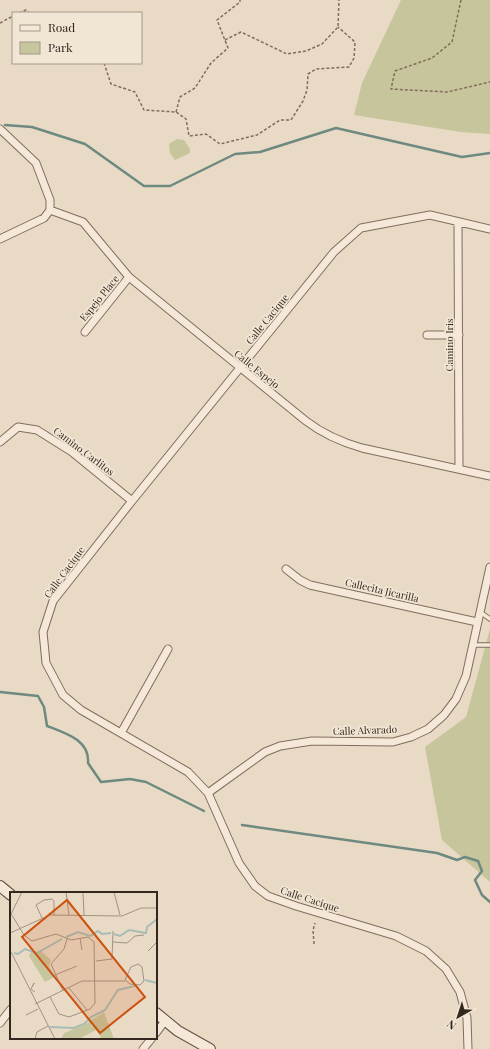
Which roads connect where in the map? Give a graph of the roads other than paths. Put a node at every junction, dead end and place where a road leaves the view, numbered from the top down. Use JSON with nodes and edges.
{"nodes":[{"id":1,"x":0,"y":129,"type":"edge"},
{"id":2,"x":50,"y":210,"type":"junction"},
{"id":3,"x":458,"y":222,"type":"junction"},
{"id":4,"x":490,"y":229,"type":"edge"},
{"id":5,"x":0,"y":239,"type":"edge"},
{"id":6,"x":129,"y":277,"type":"junction"},
{"id":7,"x":85,"y":332,"type":"dead end"},
{"id":8,"x":428,"y":335,"type":"dead end"},
{"id":9,"x":459,"y":335,"type":"junction"},
{"id":10,"x":240,"y":368,"type":"junction"},
{"id":11,"x":0,"y":442,"type":"edge"},
{"id":12,"x":458,"y":469,"type":"junction"},
{"id":13,"x":490,"y":476,"type":"edge"},
{"id":14,"x":132,"y":501,"type":"junction"},
{"id":15,"x":490,"y":567,"type":"edge"},
{"id":16,"x":286,"y":569,"type":"dead end"},
{"id":17,"x":480,"y":612,"type":"junction"},
{"id":18,"x":490,"y":620,"type":"edge"},
{"id":19,"x":477,"y":622,"type":"junction"},
{"id":20,"x":472,"y":645,"type":"junction"},
{"id":21,"x":490,"y":645,"type":"edge"},
{"id":22,"x":168,"y":649,"type":"dead end"},
{"id":23,"x":121,"y":734,"type":"junction"},
{"id":24,"x":208,"y":793,"type":"junction"},
{"id":25,"x":0,"y":886,"type":"edge"},
{"id":26,"x":10,"y":894,"type":"edge"},
{"id":27,"x":10,"y":1010,"type":"edge"},
{"id":28,"x":157,"y":1015,"type":"edge"},
{"id":29,"x":166,"y":1021,"type":"junction"},
{"id":30,"x":0,"y":1024,"type":"edge"},
{"id":31,"x":157,"y":1032,"type":"edge"},
{"id":32,"x":151,"y":1039,"type":"edge"},
{"id":33,"x":143,"y":1049,"type":"edge"},
{"id":34,"x":210,"y":1049,"type":"edge"},
{"id":35,"x":468,"y":1049,"type":"edge"}],
"edges":[{"from":1,"to":2,"type":"street"},
{"from":2,"to":5,"type":"street"},
{"from":2,"to":6,"type":"street","name":"Calle Espejo"},
{"from":3,"to":4,"type":"street","name":"Calle Cacique"},
{"from":3,"to":9,"type":"street","name":"Camino Iris"},
{"from":3,"to":10,"type":"street","name":"Calle Cacique"},
{"from":6,"to":7,"type":"street","name":"Espejo Place"},
{"from":6,"to":10,"type":"street","name":"Calle Espejo"},
{"from":8,"to":9,"type":"street"},
{"from":9,"to":12,"type":"street","name":"Camino Iris"},
{"from":10,"to":12,"type":"street","name":"Calle Espejo"},
{"from":10,"to":14,"type":"street","name":"Calle Cacique"},
{"from":11,"to":14,"type":"street","name":"Camino Carlitos"},
{"from":12,"to":13,"type":"street","name":"Calle Espejo"},
{"from":14,"to":23,"type":"street","name":"Calle Cacique"},
{"from":15,"to":17,"type":"street","name":"Calle Alvarado"},
{"from":16,"to":19,"type":"street","name":"Callecita Jicarilla"},
{"from":17,"to":18,"type":"lane"},
{"from":17,"to":19,"type":"street","name":"Calle Alvarado"},
{"from":19,"to":20,"type":"street","name":"Calle Alvarado"},
{"from":20,"to":21,"type":"lane"},
{"from":20,"to":24,"type":"street","name":"Calle Alvarado"},
{"from":22,"to":23,"type":"street"},
{"from":23,"to":24,"type":"street","name":"Calle Cacique"},
{"from":24,"to":35,"type":"street","name":"Calle Cacique"},
{"from":25,"to":26,"type":"street"},
{"from":27,"to":30,"type":"street"},
{"from":28,"to":29,"type":"street"},
{"from":29,"to":31,"type":"street"},
{"from":29,"to":34,"type":"street"},
{"from":32,"to":33,"type":"street"}]}
